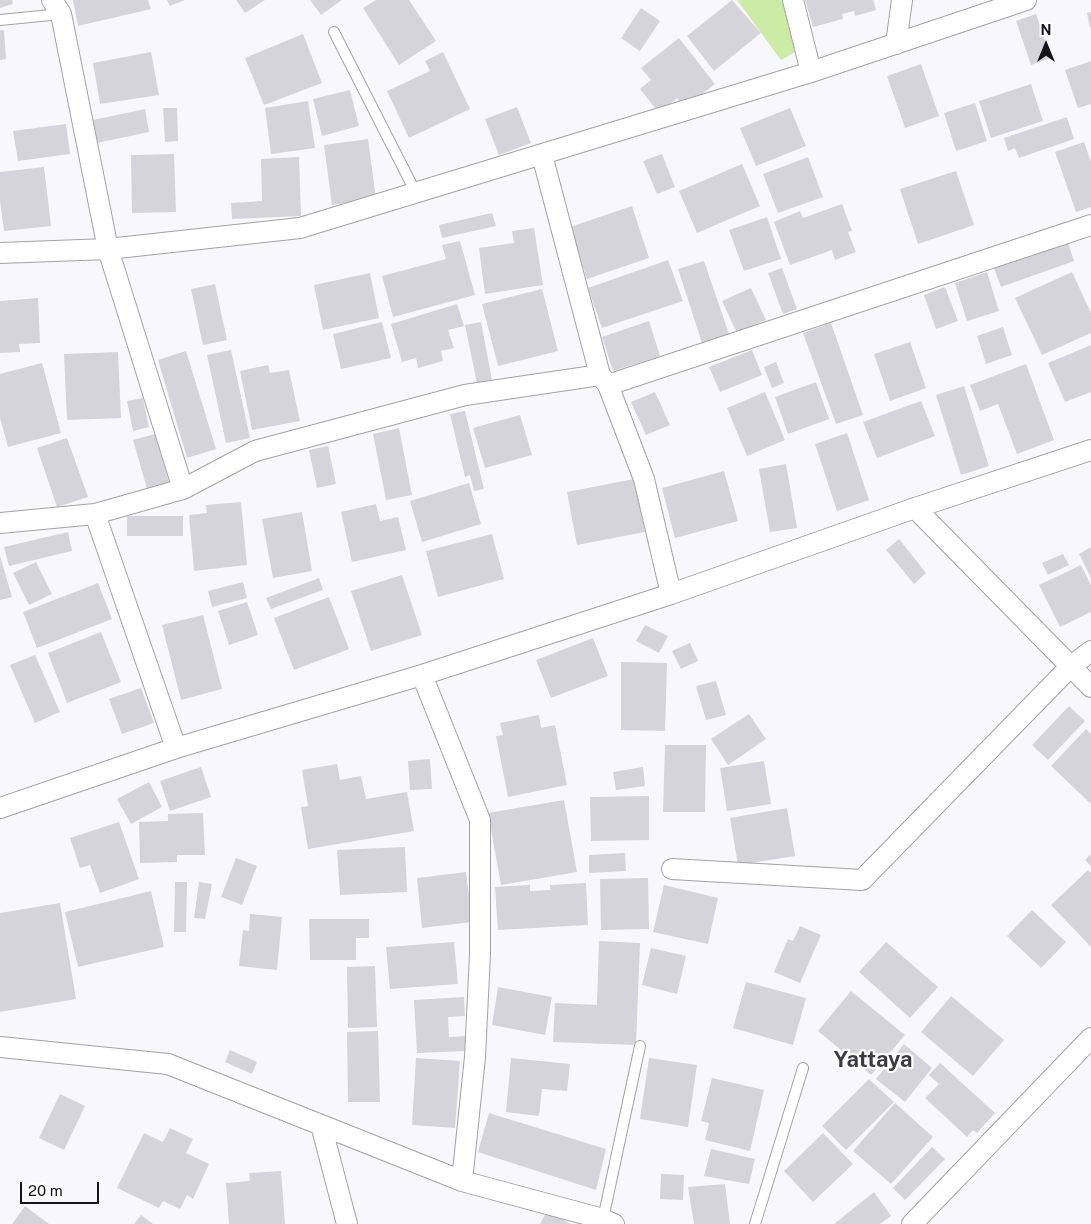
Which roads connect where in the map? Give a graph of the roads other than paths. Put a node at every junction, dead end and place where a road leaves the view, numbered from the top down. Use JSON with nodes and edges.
{"nodes":[{"id":1,"x":793,"y":0,"type":"edge"},
{"id":2,"x":902,"y":0,"type":"edge"},
{"id":3,"x":1026,"y":0,"type":"edge"},
{"id":4,"x":57,"y":7,"type":"edge"},
{"id":5,"x":0,"y":20,"type":"edge"},
{"id":6,"x":334,"y":32,"type":"dead end"},
{"id":7,"x":896,"y":44,"type":"junction"},
{"id":8,"x":811,"y":72,"type":"junction"},
{"id":9,"x":542,"y":155,"type":"junction"},
{"id":10,"x":416,"y":193,"type":"junction"},
{"id":11,"x":1091,"y":225,"type":"edge"},
{"id":12,"x":108,"y":249,"type":"junction"},
{"id":13,"x":0,"y":253,"type":"edge"},
{"id":14,"x":604,"y":380,"type":"junction"},
{"id":15,"x":1091,"y":450,"type":"edge"},
{"id":16,"x":183,"y":489,"type":"junction"},
{"id":17,"x":915,"y":508,"type":"junction"},
{"id":18,"x":95,"y":514,"type":"junction"},
{"id":19,"x":0,"y":523,"type":"edge"},
{"id":20,"x":672,"y":594,"type":"junction"},
{"id":21,"x":1091,"y":651,"type":"edge"},
{"id":22,"x":1070,"y":666,"type":"junction"},
{"id":23,"x":422,"y":674,"type":"junction"},
{"id":24,"x":1091,"y":687,"type":"edge"},
{"id":25,"x":176,"y":748,"type":"junction"},
{"id":26,"x":0,"y":808,"type":"edge"},
{"id":27,"x":672,"y":869,"type":"dead end"},
{"id":28,"x":1091,"y":1038,"type":"edge"},
{"id":29,"x":640,"y":1046,"type":"dead end"},
{"id":30,"x":0,"y":1047,"type":"edge"},
{"id":31,"x":803,"y":1068,"type":"dead end"},
{"id":32,"x":321,"y":1125,"type":"junction"},
{"id":33,"x":462,"y":1181,"type":"junction"},
{"id":34,"x":608,"y":1222,"type":"edge"},
{"id":35,"x":347,"y":1224,"type":"edge"},
{"id":36,"x":755,"y":1224,"type":"edge"},
{"id":37,"x":912,"y":1224,"type":"edge"}],
"edges":[{"from":1,"to":8,"type":"street"},
{"from":2,"to":7,"type":"street"},
{"from":3,"to":7,"type":"street"},
{"from":4,"to":5,"type":"lane"},
{"from":4,"to":12,"type":"street"},
{"from":6,"to":10,"type":"lane"},
{"from":7,"to":8,"type":"street"},
{"from":8,"to":9,"type":"street"},
{"from":9,"to":10,"type":"street"},
{"from":9,"to":14,"type":"street"},
{"from":10,"to":12,"type":"street"},
{"from":11,"to":14,"type":"street"},
{"from":12,"to":13,"type":"street"},
{"from":12,"to":16,"type":"street"},
{"from":14,"to":16,"type":"street"},
{"from":14,"to":20,"type":"street"},
{"from":15,"to":17,"type":"street"},
{"from":16,"to":18,"type":"street"},
{"from":17,"to":20,"type":"street"},
{"from":17,"to":22,"type":"street"},
{"from":18,"to":19,"type":"street"},
{"from":18,"to":25,"type":"street"},
{"from":20,"to":23,"type":"street"},
{"from":21,"to":22,"type":"street"},
{"from":22,"to":24,"type":"street"},
{"from":22,"to":27,"type":"street"},
{"from":23,"to":25,"type":"street"},
{"from":23,"to":33,"type":"street"},
{"from":25,"to":26,"type":"street"},
{"from":28,"to":37,"type":"street"},
{"from":29,"to":34,"type":"lane"},
{"from":30,"to":32,"type":"street"},
{"from":31,"to":36,"type":"lane"},
{"from":32,"to":33,"type":"street"},
{"from":32,"to":35,"type":"street"},
{"from":33,"to":34,"type":"street"}]}
